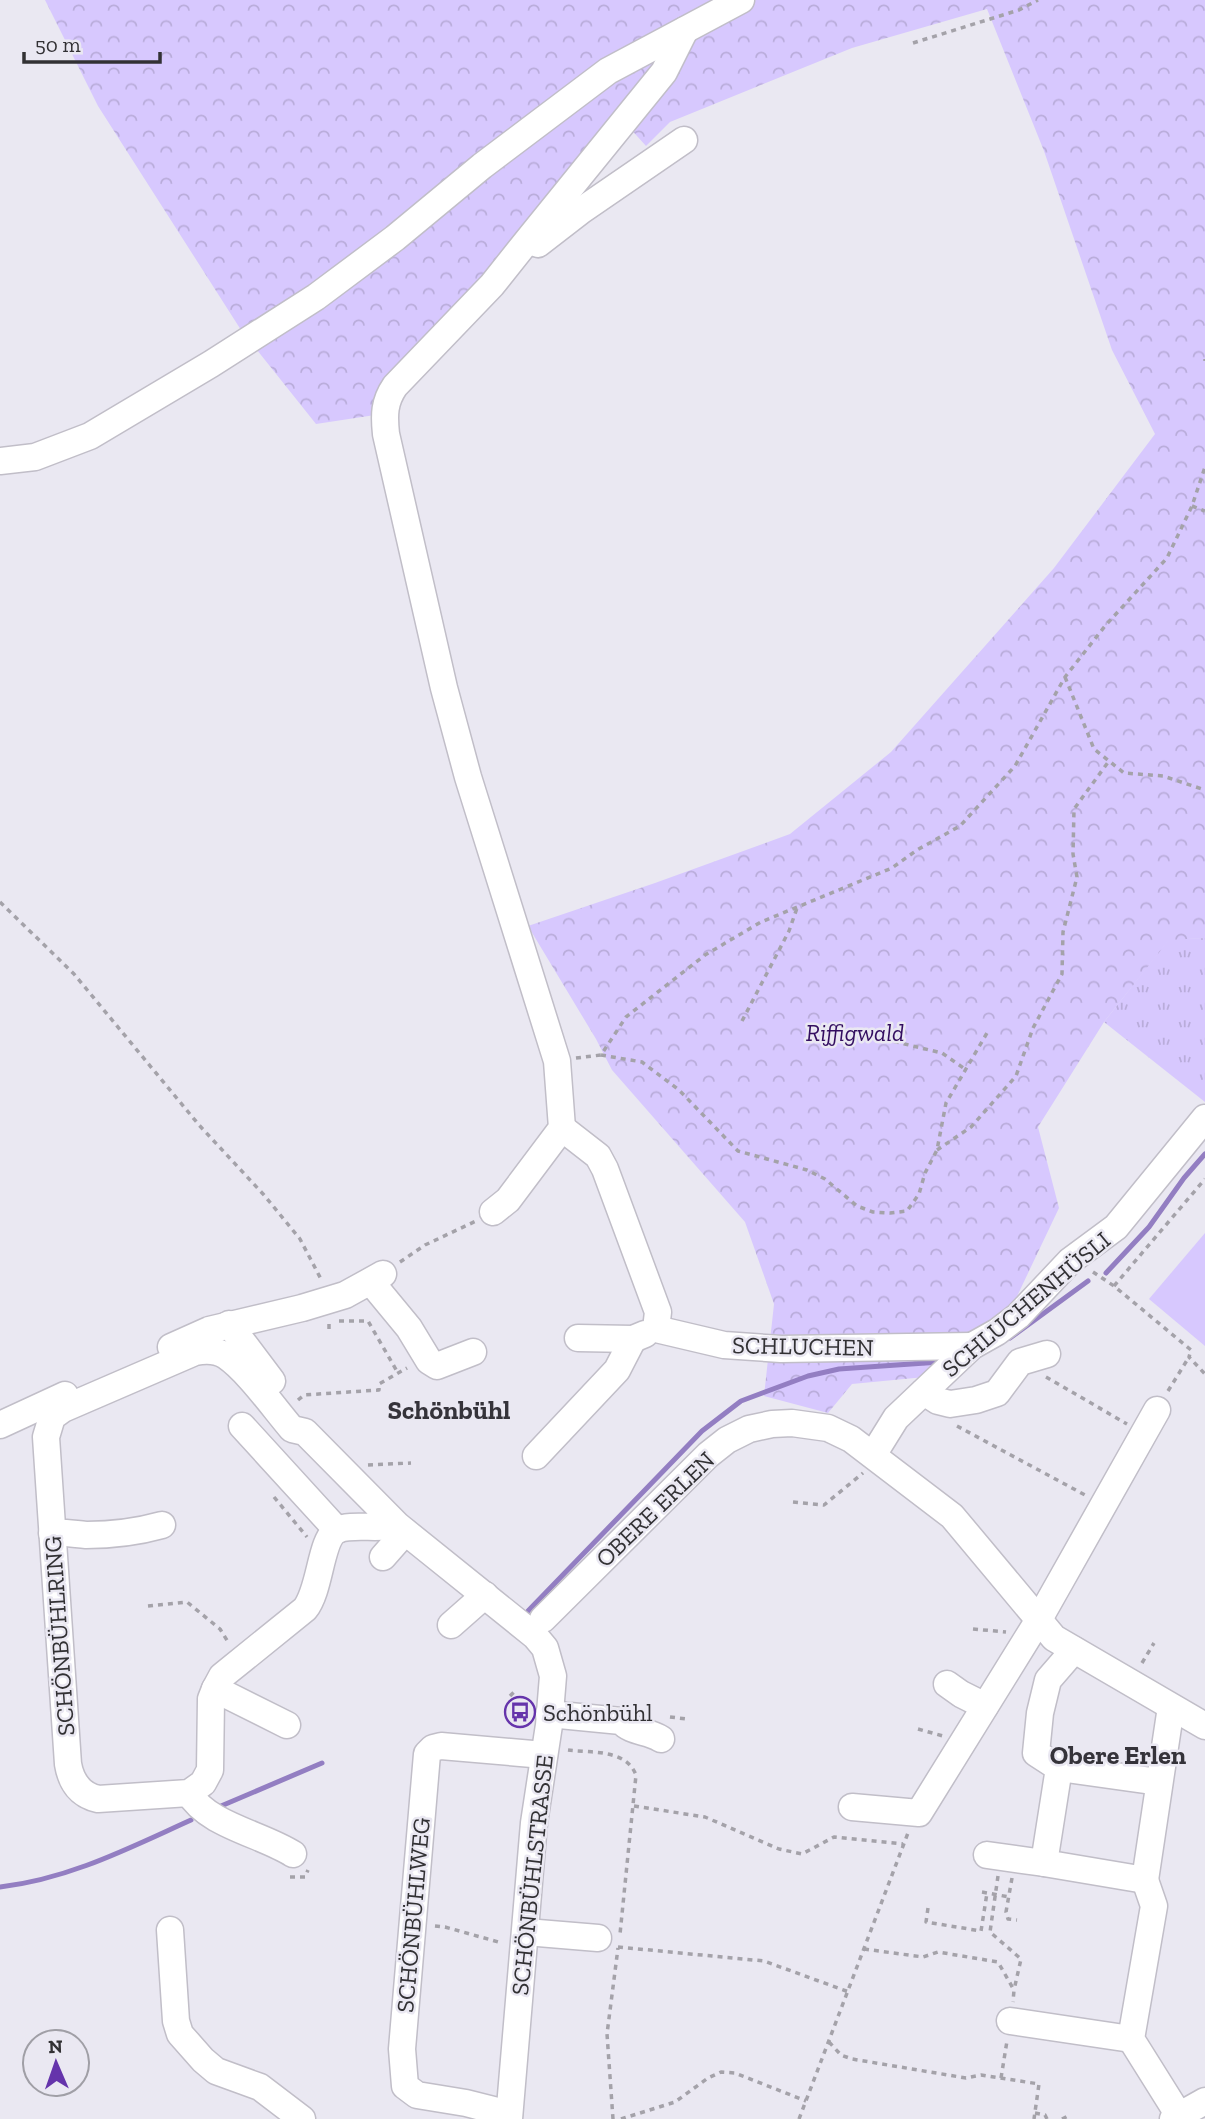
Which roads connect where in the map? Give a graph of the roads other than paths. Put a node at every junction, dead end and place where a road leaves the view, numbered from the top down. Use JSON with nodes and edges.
{"nodes":[{"id":1,"x":741,"y":0,"type":"edge"},
{"id":2,"x":685,"y":30,"type":"junction"},
{"id":3,"x":684,"y":140,"type":"dead end"},
{"id":4,"x":527,"y":242,"type":"junction"},
{"id":5,"x":0,"y":461,"type":"edge"},
{"id":6,"x":1205,"y":1118,"type":"edge"},
{"id":7,"x":562,"y":1128,"type":"junction"},
{"id":8,"x":493,"y":1212,"type":"road end"},
{"id":9,"x":229,"y":1324,"type":"junction"},
{"id":10,"x":645,"y":1334,"type":"junction"},
{"id":11,"x":578,"y":1338,"type":"dead end"},
{"id":12,"x":972,"y":1346,"type":"junction"},
{"id":13,"x":473,"y":1352,"type":"dead end"},
{"id":14,"x":1047,"y":1354,"type":"dead end"},
{"id":15,"x":925,"y":1392,"type":"junction"},
{"id":16,"x":1157,"y":1410,"type":"road end"},
{"id":17,"x":0,"y":1425,"type":"edge"},
{"id":18,"x":242,"y":1426,"type":"dead end"},
{"id":19,"x":305,"y":1432,"type":"junction"},
{"id":20,"x":536,"y":1456,"type":"dead end"},
{"id":21,"x":875,"y":1457,"type":"junction"},
{"id":22,"x":162,"y":1525,"type":"dead end"},
{"id":23,"x":401,"y":1529,"type":"junction"},
{"id":24,"x":337,"y":1530,"type":"junction"},
{"id":25,"x":52,"y":1532,"type":"junction"},
{"id":26,"x":383,"y":1557,"type":"dead end"},
{"id":27,"x":477,"y":1589,"type":"junction"},
{"id":28,"x":543,"y":1619,"type":"dead end"},
{"id":29,"x":1038,"y":1621,"type":"junction"},
{"id":30,"x":451,"y":1625,"type":"dead end"},
{"id":31,"x":1074,"y":1650,"type":"junction"},
{"id":32,"x":947,"y":1684,"type":"dead end"},
{"id":33,"x":215,"y":1689,"type":"junction"},
{"id":34,"x":985,"y":1706,"type":"junction"},
{"id":35,"x":1194,"y":1713,"type":"edge"},
{"id":36,"x":550,"y":1714,"type":"junction"},
{"id":37,"x":287,"y":1725,"type":"dead end"},
{"id":38,"x":661,"y":1740,"type":"dead end"},
{"id":39,"x":545,"y":1751,"type":"junction"},
{"id":40,"x":1059,"y":1768,"type":"junction"},
{"id":41,"x":1159,"y":1782,"type":"junction"},
{"id":42,"x":189,"y":1793,"type":"junction"},
{"id":43,"x":852,"y":1807,"type":"dead end"},
{"id":44,"x":293,"y":1854,"type":"dead end"},
{"id":45,"x":1001,"y":1857,"type":"road end"},
{"id":46,"x":1044,"y":1863,"type":"junction"},
{"id":47,"x":1145,"y":1880,"type":"junction"},
{"id":48,"x":170,"y":1930,"type":"dead end"},
{"id":49,"x":514,"y":1938,"type":"junction"},
{"id":50,"x":608,"y":1942,"type":"road end"},
{"id":51,"x":1010,"y":2021,"type":"road end"},
{"id":52,"x":1131,"y":2039,"type":"junction"},
{"id":53,"x":1205,"y":2101,"type":"edge"},
{"id":54,"x":1173,"y":2112,"type":"edge"},
{"id":55,"x":509,"y":2117,"type":"edge"},
{"id":56,"x":302,"y":2119,"type":"edge"}],
"edges":[{"from":1,"to":2,"type":"street"},
{"from":2,"to":4,"type":"street"},
{"from":2,"to":5,"type":"street"},
{"from":3,"to":4,"type":"street"},
{"from":4,"to":7,"type":"street"},
{"from":6,"to":12,"type":"street","name":"SCHLUCHENHÜSLI"},
{"from":7,"to":8,"type":"street"},
{"from":7,"to":10,"type":"street"},
{"from":9,"to":13,"type":"street"},
{"from":9,"to":17,"type":"street"},
{"from":9,"to":19,"type":"street"},
{"from":10,"to":11,"type":"street","name":"SCHLUCHEN"},
{"from":10,"to":12,"type":"street","name":"SCHLUCHEN"},
{"from":10,"to":20,"type":"street"},
{"from":12,"to":15,"type":"street","name":"SCHLUCHENHÜSLI"},
{"from":14,"to":15,"type":"street"},
{"from":15,"to":21,"type":"street","name":"SCHLUCHENHÜSLI"},
{"from":16,"to":29,"type":"street"},
{"from":18,"to":24,"type":"street"},
{"from":19,"to":23,"type":"street","name":"SCHÖNBÜHLRING"},
{"from":19,"to":25,"type":"street","name":"SCHÖNBÜHLRING"},
{"from":21,"to":28,"type":"street","name":"OBERE ERLEN"},
{"from":21,"to":29,"type":"street","name":"OBERE ERLEN"},
{"from":22,"to":25,"type":"street"},
{"from":23,"to":24,"type":"street"},
{"from":23,"to":26,"type":"street"},
{"from":23,"to":27,"type":"street","name":"SCHÖNBÜHLRING"},
{"from":24,"to":33,"type":"street"},
{"from":25,"to":42,"type":"street","name":"SCHÖNBÜHLRING"},
{"from":27,"to":30,"type":"street"},
{"from":27,"to":36,"type":"street","name":"SCHÖNBÜHLSTRASSE"},
{"from":29,"to":31,"type":"street","name":"OBERE ERLEN"},
{"from":29,"to":34,"type":"street"},
{"from":31,"to":35,"type":"street","name":"OBERE ERLEN"},
{"from":31,"to":40,"type":"street"},
{"from":32,"to":34,"type":"street"},
{"from":33,"to":37,"type":"street"},
{"from":33,"to":42,"type":"street"},
{"from":34,"to":43,"type":"street"},
{"from":35,"to":41,"type":"street"},
{"from":36,"to":38,"type":"street"},
{"from":36,"to":39,"type":"street","name":"SCHÖNBÜHLSTRASSE"},
{"from":39,"to":49,"type":"street","name":"SCHÖNBÜHLSTRASSE"},
{"from":39,"to":55,"type":"street","name":"SCHÖNBÜHLWEG"},
{"from":40,"to":41,"type":"street"},
{"from":40,"to":46,"type":"street"},
{"from":41,"to":47,"type":"street"},
{"from":42,"to":44,"type":"street"},
{"from":45,"to":46,"type":"street"},
{"from":46,"to":47,"type":"street"},
{"from":47,"to":52,"type":"street"},
{"from":48,"to":56,"type":"street"},
{"from":49,"to":50,"type":"street"},
{"from":49,"to":55,"type":"street","name":"SCHÖNBÜHLSTRASSE"},
{"from":51,"to":52,"type":"street"},
{"from":52,"to":54,"type":"street"},
{"from":53,"to":54,"type":"street"}]}
